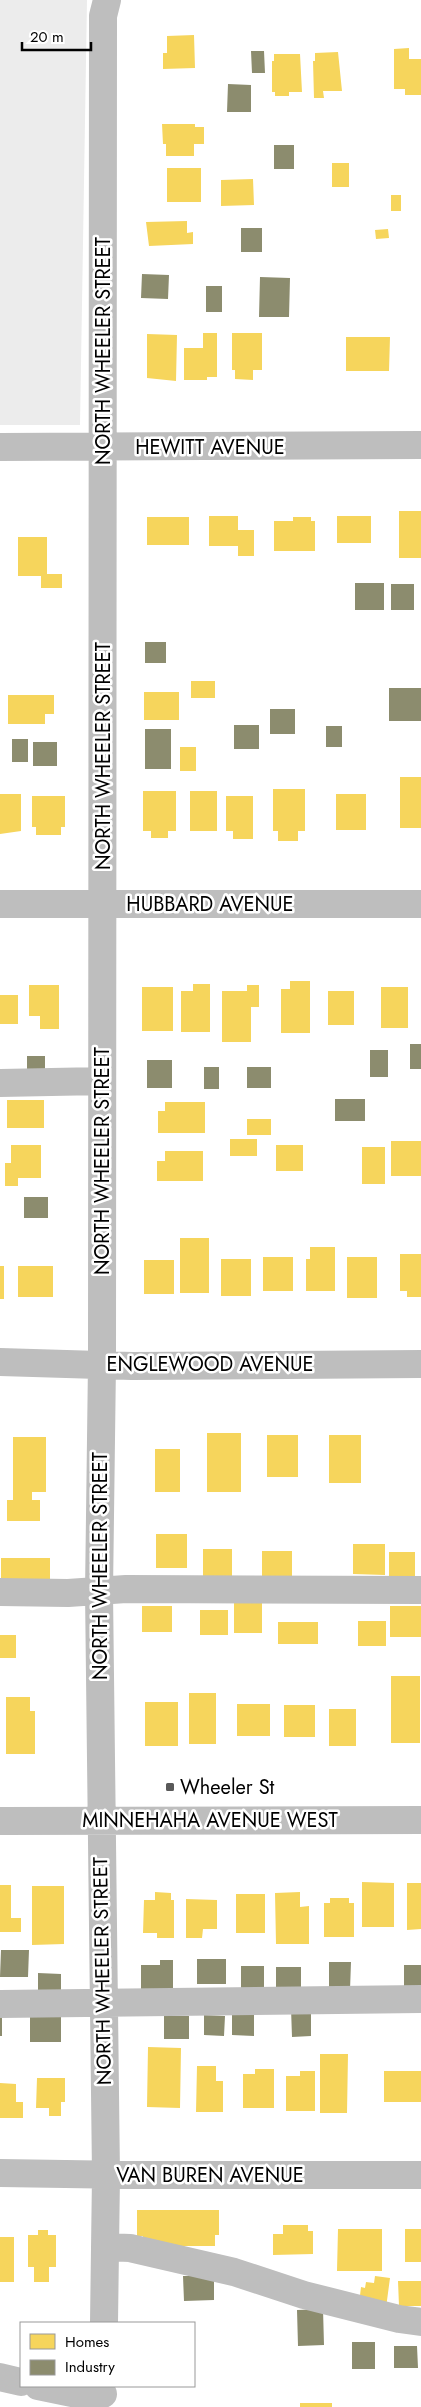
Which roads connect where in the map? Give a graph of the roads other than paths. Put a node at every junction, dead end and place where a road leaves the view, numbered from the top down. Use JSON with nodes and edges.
{"nodes":[{"id":1,"x":108,"y":0,"type":"edge"},
{"id":2,"x":421,"y":445,"type":"edge"},
{"id":3,"x":0,"y":447,"type":"edge"},
{"id":4,"x":104,"y":447,"type":"junction"},
{"id":5,"x":0,"y":904,"type":"edge"},
{"id":6,"x":103,"y":904,"type":"junction"},
{"id":7,"x":421,"y":904,"type":"edge"},
{"id":8,"x":102,"y":1081,"type":"junction"},
{"id":9,"x":0,"y":1083,"type":"edge"},
{"id":10,"x":0,"y":1362,"type":"edge"},
{"id":11,"x":102,"y":1363,"type":"junction"},
{"id":12,"x":421,"y":1364,"type":"edge"},
{"id":13,"x":421,"y":1590,"type":"edge"},
{"id":14,"x":0,"y":1592,"type":"edge"},
{"id":15,"x":99,"y":1592,"type":"junction"},
{"id":16,"x":101,"y":1820,"type":"junction"},
{"id":17,"x":421,"y":1820,"type":"edge"},
{"id":18,"x":0,"y":1821,"type":"edge"},
{"id":19,"x":421,"y":1999,"type":"edge"},
{"id":20,"x":0,"y":2004,"type":"edge"},
{"id":21,"x":103,"y":2004,"type":"junction"},
{"id":22,"x":0,"y":2173,"type":"edge"},
{"id":23,"x":106,"y":2175,"type":"junction"},
{"id":24,"x":421,"y":2175,"type":"edge"},
{"id":25,"x":105,"y":2247,"type":"junction"},
{"id":26,"x":104,"y":2322,"type":"edge"},
{"id":27,"x":421,"y":2322,"type":"edge"},
{"id":28,"x":0,"y":2377,"type":"edge"},
{"id":29,"x":20,"y":2382,"type":"edge"},
{"id":30,"x":43,"y":2387,"type":"edge"},
{"id":31,"x":103,"y":2396,"type":"edge"}],
"edges":[{"from":1,"to":4,"type":"street","name":"NORTH WHEELER STREET"},
{"from":2,"to":4,"type":"street","name":"HEWITT AVENUE"},
{"from":3,"to":4,"type":"street","name":"HEWITT AVENUE"},
{"from":4,"to":6,"type":"street","name":"NORTH WHEELER STREET"},
{"from":5,"to":6,"type":"street","name":"HUBBARD AVENUE"},
{"from":6,"to":7,"type":"street","name":"HUBBARD AVENUE"},
{"from":6,"to":8,"type":"street","name":"NORTH WHEELER STREET"},
{"from":8,"to":9,"type":"street"},
{"from":8,"to":11,"type":"street","name":"NORTH WHEELER STREET"},
{"from":10,"to":11,"type":"street","name":"ENGLEWOOD AVENUE"},
{"from":11,"to":12,"type":"street","name":"ENGLEWOOD AVENUE"},
{"from":11,"to":15,"type":"street","name":"NORTH WHEELER STREET"},
{"from":13,"to":15,"type":"street"},
{"from":14,"to":15,"type":"street"},
{"from":15,"to":16,"type":"street","name":"NORTH WHEELER STREET"},
{"from":16,"to":17,"type":"street","name":"MINNEHAHA AVENUE WEST"},
{"from":16,"to":18,"type":"street","name":"MINNEHAHA AVENUE WEST"},
{"from":16,"to":21,"type":"street","name":"NORTH WHEELER STREET"},
{"from":19,"to":21,"type":"street"},
{"from":20,"to":21,"type":"street"},
{"from":21,"to":23,"type":"street","name":"NORTH WHEELER STREET"},
{"from":22,"to":23,"type":"street","name":"VAN BUREN AVENUE"},
{"from":23,"to":24,"type":"street","name":"VAN BUREN AVENUE"},
{"from":23,"to":25,"type":"street","name":"NORTH WHEELER STREET"},
{"from":25,"to":26,"type":"street","name":"NORTH WHEELER STREET"},
{"from":25,"to":27,"type":"street"},
{"from":28,"to":29,"type":"street"},
{"from":30,"to":31,"type":"street"}]}
